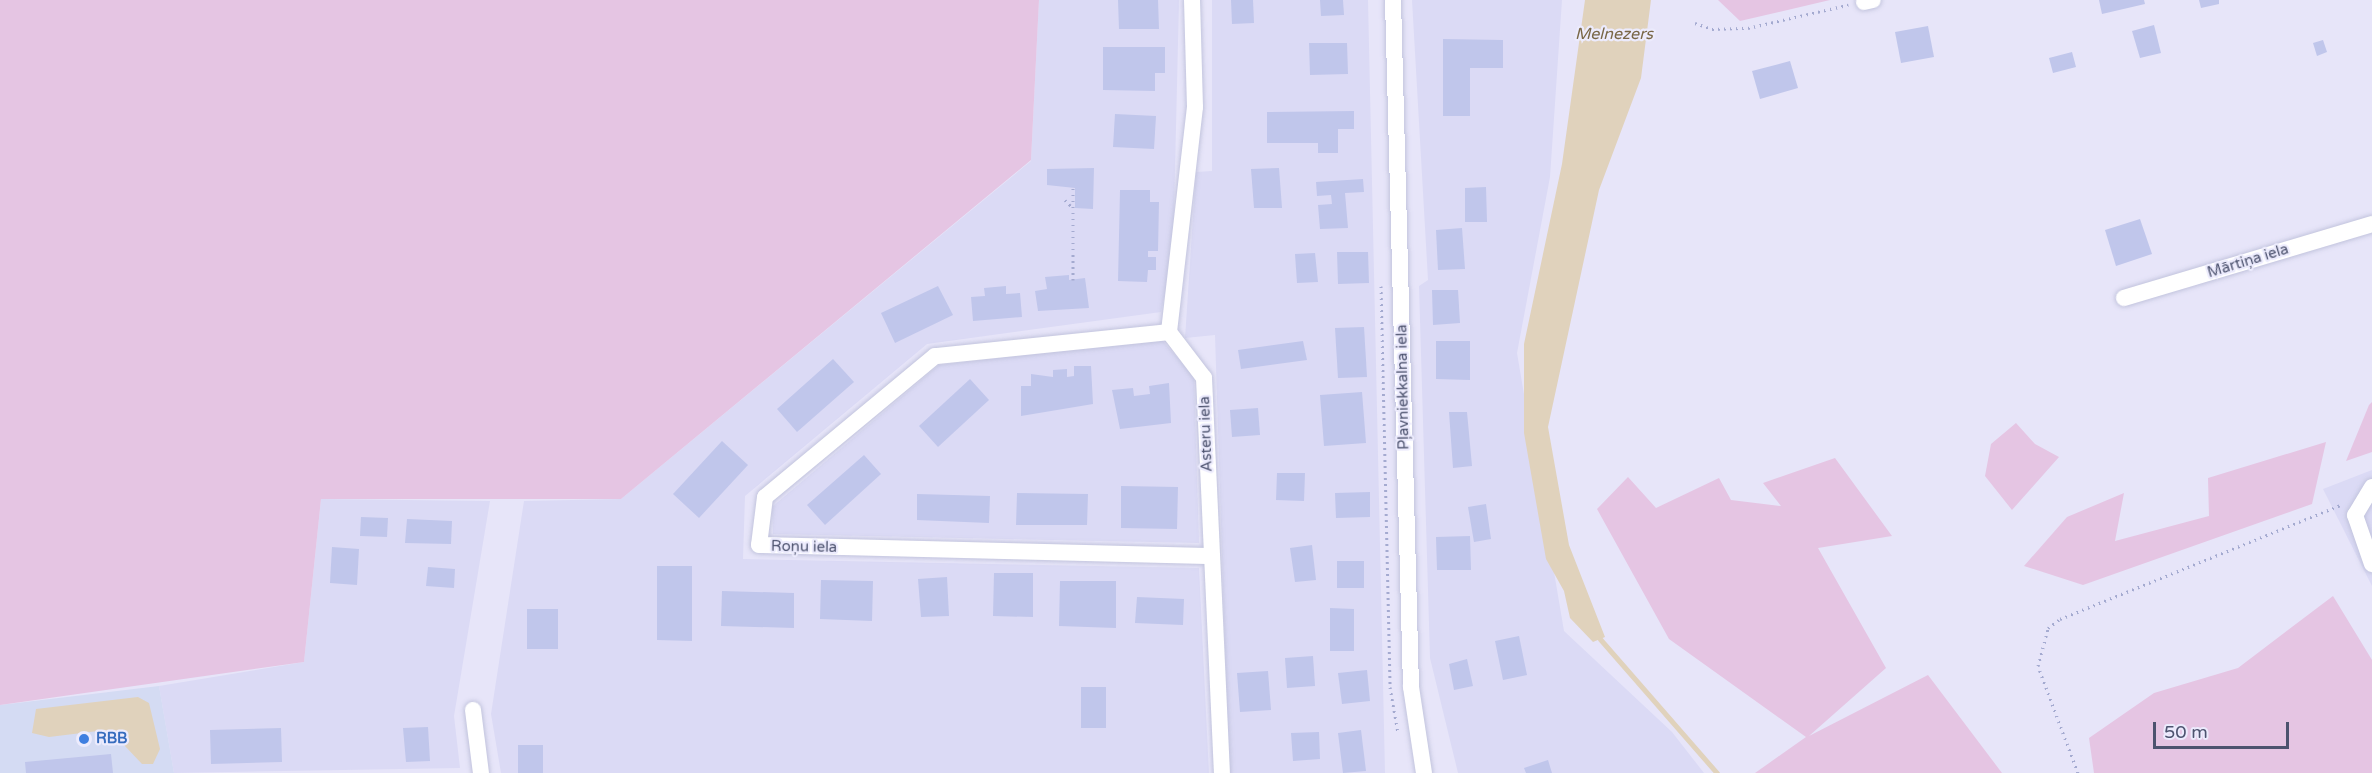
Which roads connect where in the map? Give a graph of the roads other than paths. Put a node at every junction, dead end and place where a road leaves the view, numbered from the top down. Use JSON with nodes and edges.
{"nodes":[{"id":1,"x":1192,"y":0,"type":"edge"},
{"id":2,"x":1394,"y":0,"type":"edge"},
{"id":3,"x":2372,"y":224,"type":"edge"},
{"id":4,"x":2124,"y":298,"type":"dead end"},
{"id":5,"x":1169,"y":332,"type":"junction"},
{"id":6,"x":2366,"y":493,"type":"edge"},
{"id":7,"x":1209,"y":556,"type":"junction"},
{"id":8,"x":2372,"y":564,"type":"edge"},
{"id":9,"x":473,"y":710,"type":"dead end"},
{"id":10,"x":481,"y":773,"type":"edge"},
{"id":11,"x":1222,"y":773,"type":"edge"},
{"id":12,"x":1424,"y":773,"type":"edge"}],
"edges":[{"from":1,"to":5,"type":"street"},
{"from":2,"to":12,"type":"street","name":"Pļavniekkalna iela"},
{"from":3,"to":4,"type":"street","name":"Mārtiņa iela"},
{"from":5,"to":7,"type":"street","name":"Asteru iela"},
{"from":5,"to":7,"type":"street","name":"Roņu iela"},
{"from":6,"to":8,"type":"street"},
{"from":7,"to":11,"type":"street","name":"Asteru iela"},
{"from":9,"to":10,"type":"street"}]}
